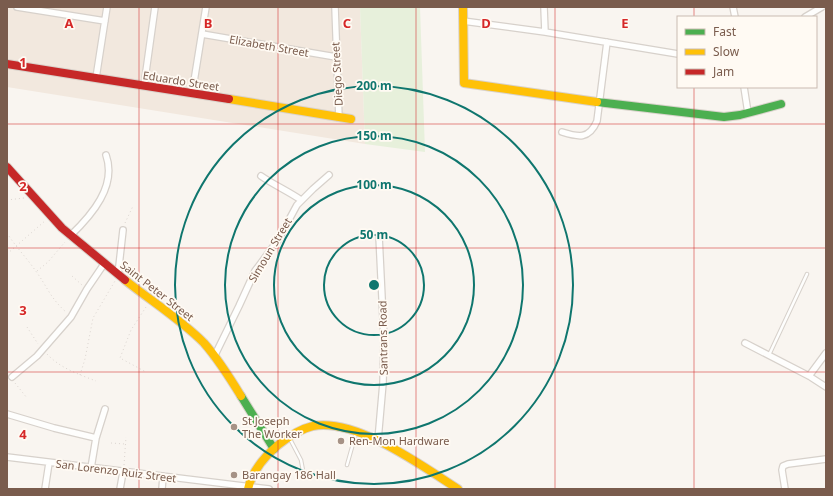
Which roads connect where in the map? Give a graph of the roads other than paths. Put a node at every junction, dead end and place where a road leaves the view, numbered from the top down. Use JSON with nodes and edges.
{"nodes":[{"id":1,"x":17,"y":7,"type":"edge"},
{"id":2,"x":107,"y":7,"type":"edge"},
{"id":3,"x":155,"y":7,"type":"edge"},
{"id":4,"x":206,"y":7,"type":"edge"},
{"id":5,"x":335,"y":7,"type":"edge"},
{"id":6,"x":463,"y":7,"type":"edge"},
{"id":7,"x":544,"y":7,"type":"edge"},
{"id":8,"x":822,"y":7,"type":"edge"},
{"id":9,"x":807,"y":16,"type":"edge"},
{"id":10,"x":105,"y":21,"type":"junction"},
{"id":11,"x":463,"y":21,"type":"junction"},
{"id":12,"x":545,"y":32,"type":"junction"},
{"id":13,"x":202,"y":34,"type":"junction"},
{"id":14,"x":606,"y":42,"type":"junction"},
{"id":15,"x":677,"y":54,"type":"edge"},
{"id":16,"x":336,"y":57,"type":"junction"},
{"id":17,"x":7,"y":64,"type":"edge"},
{"id":18,"x":96,"y":78,"type":"junction"},
{"id":19,"x":144,"y":86,"type":"junction"},
{"id":20,"x":744,"y":88,"type":"edge"},
{"id":21,"x":192,"y":94,"type":"junction"},
{"id":22,"x":599,"y":102,"type":"junction"},
{"id":23,"x":780,"y":104,"type":"dead end"},
{"id":24,"x":748,"y":113,"type":"junction"},
{"id":25,"x":339,"y":118,"type":"junction"},
{"id":26,"x":351,"y":120,"type":"dead end"},
{"id":27,"x":562,"y":132,"type":"dead end"},
{"id":28,"x":106,"y":155,"type":"dead end"},
{"id":29,"x":7,"y":167,"type":"edge"},
{"id":30,"x":329,"y":175,"type":"dead end"},
{"id":31,"x":260,"y":176,"type":"dead end"},
{"id":32,"x":301,"y":200,"type":"junction"},
{"id":33,"x":123,"y":230,"type":"road end"},
{"id":34,"x":70,"y":236,"type":"junction"},
{"id":35,"x":379,"y":236,"type":"dead end"},
{"id":36,"x":104,"y":264,"type":"junction"},
{"id":37,"x":807,"y":274,"type":"dead end"},
{"id":38,"x":118,"y":275,"type":"junction"},
{"id":39,"x":745,"y":343,"type":"dead end"},
{"id":40,"x":826,"y":353,"type":"edge"},
{"id":41,"x":769,"y":356,"type":"junction"},
{"id":42,"x":214,"y":357,"type":"junction"},
{"id":43,"x":809,"y":376,"type":"junction"},
{"id":44,"x":12,"y":377,"type":"road end"},
{"id":45,"x":826,"y":387,"type":"edge"},
{"id":46,"x":105,"y":409,"type":"dead end"},
{"id":47,"x":7,"y":414,"type":"edge"},
{"id":48,"x":356,"y":432,"type":"junction"},
{"id":49,"x":289,"y":437,"type":"junction"},
{"id":50,"x":96,"y":438,"type":"junction"},
{"id":51,"x":378,"y":440,"type":"junction"},
{"id":52,"x":274,"y":449,"type":"junction"},
{"id":53,"x":7,"y":457,"type":"edge"},
{"id":54,"x":826,"y":459,"type":"edge"},
{"id":55,"x":50,"y":463,"type":"junction"},
{"id":56,"x":347,"y":465,"type":"dead end"},
{"id":57,"x":91,"y":468,"type":"junction"},
{"id":58,"x":123,"y":472,"type":"junction"},
{"id":59,"x":163,"y":476,"type":"junction"},
{"id":60,"x":304,"y":476,"type":"dead end"},
{"id":61,"x":248,"y":487,"type":"edge"},
{"id":62,"x":46,"y":489,"type":"edge"},
{"id":63,"x":120,"y":489,"type":"edge"},
{"id":64,"x":162,"y":489,"type":"edge"},
{"id":65,"x":269,"y":489,"type":"edge"},
{"id":66,"x":458,"y":489,"type":"edge"},
{"id":67,"x":785,"y":489,"type":"edge"}],
"edges":[{"from":1,"to":10,"type":"street"},
{"from":2,"to":10,"type":"street"},
{"from":3,"to":19,"type":"street"},
{"from":4,"to":13,"type":"street"},
{"from":5,"to":16,"type":"street","name":"Diego Street"},
{"from":6,"to":11,"type":"street"},
{"from":7,"to":12,"type":"street"},
{"from":8,"to":9,"type":"street"},
{"from":10,"to":18,"type":"street"},
{"from":11,"to":12,"type":"street"},
{"from":11,"to":22,"type":"street"},
{"from":12,"to":14,"type":"street"},
{"from":13,"to":16,"type":"street","name":"Elizabeth Street"},
{"from":13,"to":21,"type":"street"},
{"from":14,"to":15,"type":"street"},
{"from":14,"to":22,"type":"street"},
{"from":16,"to":25,"type":"street","name":"Diego Street"},
{"from":17,"to":18,"type":"street","name":"Eduardo Street"},
{"from":18,"to":19,"type":"street","name":"Eduardo Street"},
{"from":19,"to":21,"type":"street","name":"Eduardo Street"},
{"from":20,"to":24,"type":"street"},
{"from":21,"to":25,"type":"street","name":"Eduardo Street"},
{"from":22,"to":24,"type":"street"},
{"from":22,"to":27,"type":"street"},
{"from":23,"to":24,"type":"street"},
{"from":25,"to":26,"type":"street","name":"Eduardo Street"},
{"from":28,"to":34,"type":"street"},
{"from":29,"to":34,"type":"street","name":"Saint Peter Street"},
{"from":30,"to":32,"type":"street","name":"Simoun Street"},
{"from":31,"to":32,"type":"street"},
{"from":32,"to":42,"type":"street","name":"Simoun Street"},
{"from":33,"to":38,"type":"street"},
{"from":34,"to":36,"type":"street","name":"Saint Peter Street"},
{"from":35,"to":51,"type":"street","name":"Santrans Road"},
{"from":36,"to":38,"type":"street","name":"Saint Peter Street"},
{"from":36,"to":44,"type":"street"},
{"from":37,"to":41,"type":"lane"},
{"from":38,"to":42,"type":"street","name":"Saint Peter Street"},
{"from":39,"to":41,"type":"street"},
{"from":40,"to":43,"type":"street"},
{"from":41,"to":43,"type":"street"},
{"from":42,"to":52,"type":"street","name":"Saint Peter Street"},
{"from":43,"to":45,"type":"street"},
{"from":46,"to":50,"type":"street"},
{"from":47,"to":50,"type":"street"},
{"from":48,"to":49,"type":"street"},
{"from":48,"to":51,"type":"street"},
{"from":48,"to":56,"type":"lane"},
{"from":49,"to":52,"type":"street"},
{"from":49,"to":60,"type":"lane"},
{"from":50,"to":57,"type":"street"},
{"from":51,"to":66,"type":"street"},
{"from":52,"to":61,"type":"street"},
{"from":53,"to":55,"type":"street","name":"San Lorenzo Ruiz Street"},
{"from":54,"to":67,"type":"street"},
{"from":55,"to":57,"type":"street","name":"San Lorenzo Ruiz Street"},
{"from":55,"to":62,"type":"street"},
{"from":57,"to":58,"type":"street","name":"San Lorenzo Ruiz Street"},
{"from":58,"to":59,"type":"street","name":"San Lorenzo Ruiz Street"},
{"from":58,"to":63,"type":"street"},
{"from":59,"to":61,"type":"street","name":"San Lorenzo Ruiz Street"},
{"from":59,"to":64,"type":"street"},
{"from":61,"to":65,"type":"street","name":"San Lorenzo Ruiz Street"}]}
